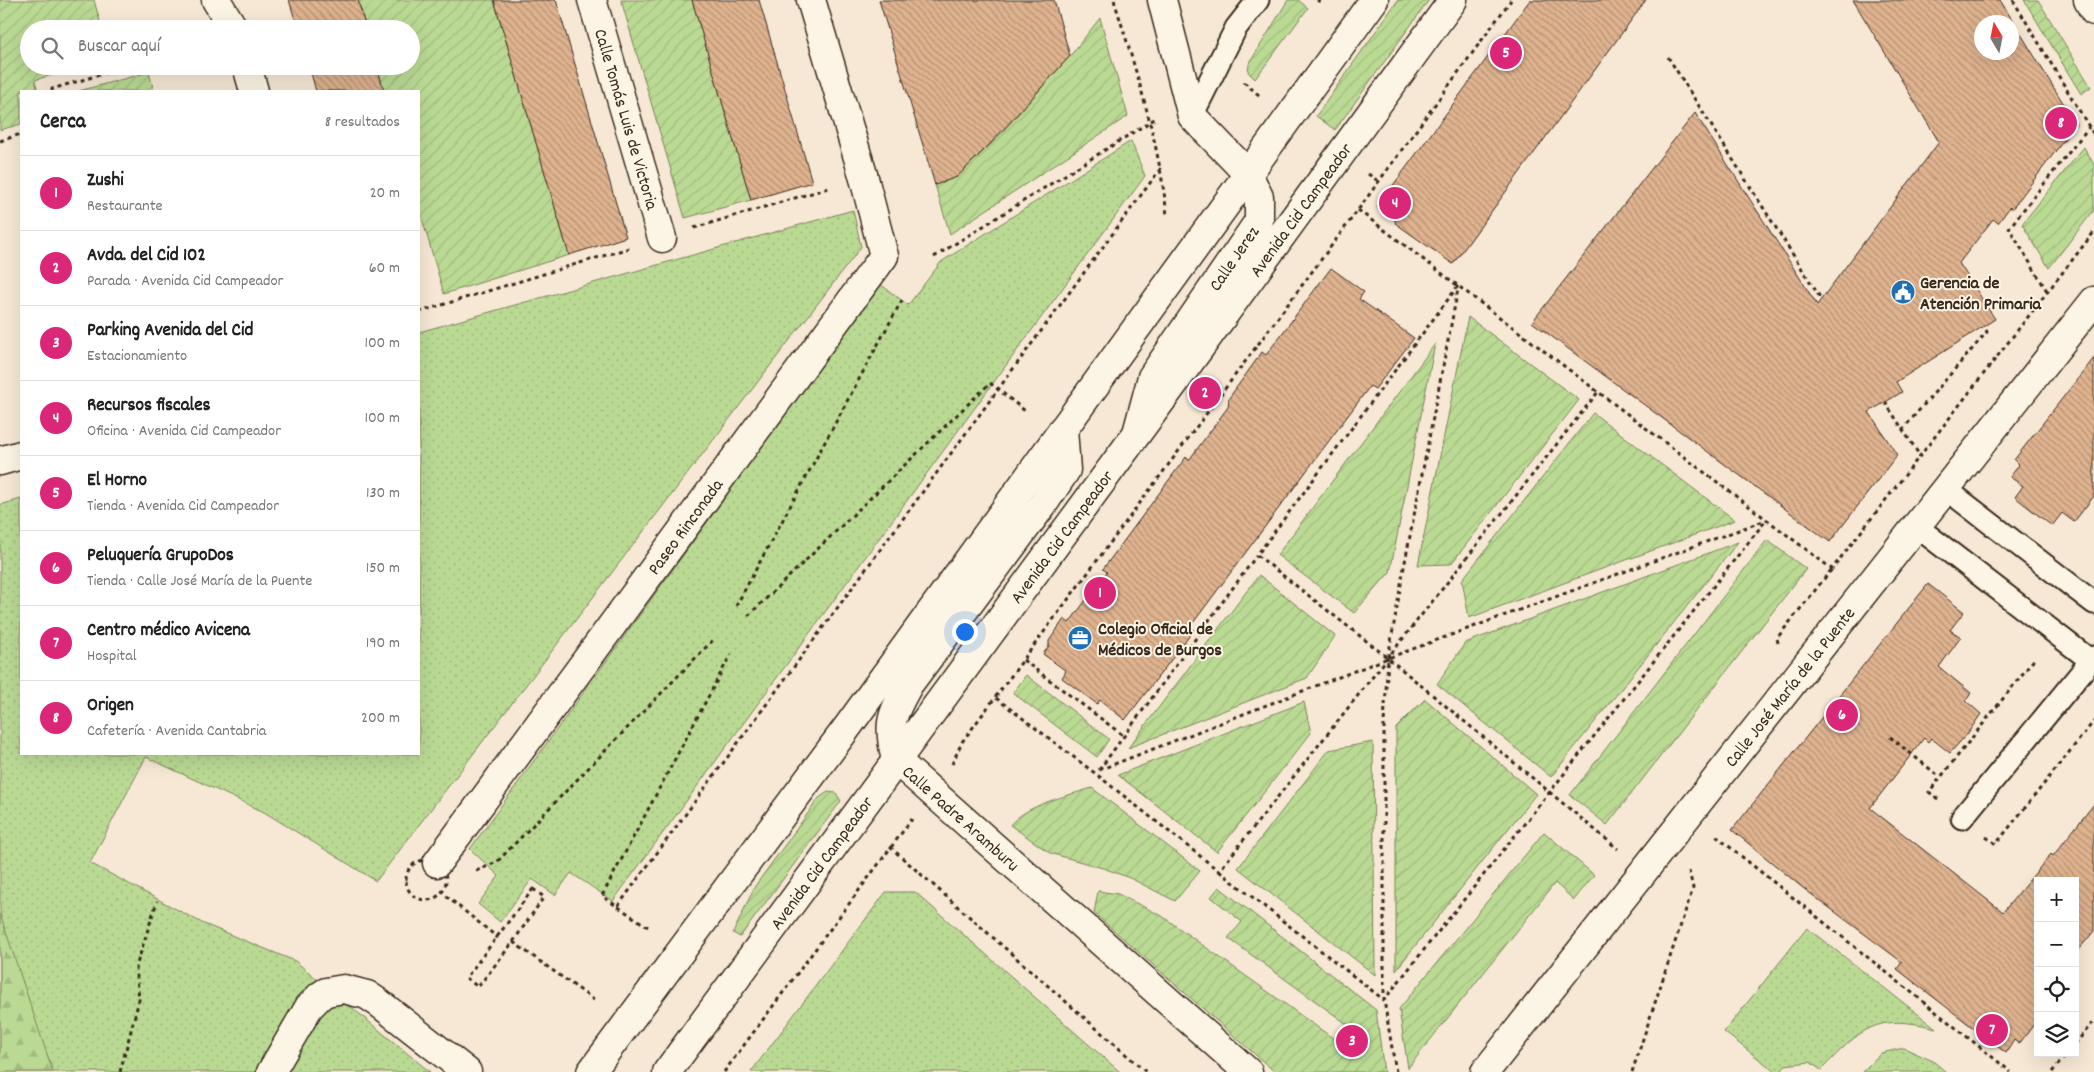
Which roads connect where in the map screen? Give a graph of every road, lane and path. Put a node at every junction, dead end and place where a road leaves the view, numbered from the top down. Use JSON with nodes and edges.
{"nodes":[{"id":1,"x":216,"y":0,"type":"edge"},
{"id":2,"x":592,"y":0,"type":"edge"},
{"id":3,"x":811,"y":0,"type":"edge"},
{"id":4,"x":1114,"y":0,"type":"edge"},
{"id":5,"x":1162,"y":0,"type":"edge"},
{"id":6,"x":1258,"y":0,"type":"edge"},
{"id":7,"x":1317,"y":0,"type":"edge"},
{"id":8,"x":1374,"y":0,"type":"edge"},
{"id":9,"x":1453,"y":0,"type":"edge"},
{"id":10,"x":1511,"y":0,"type":"edge"},
{"id":11,"x":2013,"y":0,"type":"edge"},
{"id":12,"x":2088,"y":0,"type":"edge"},
{"id":13,"x":1323,"y":4,"type":"dead end"},
{"id":14,"x":2094,"y":11,"type":"edge"},
{"id":15,"x":228,"y":20,"type":"edge"},
{"id":16,"x":1668,"y":57,"type":"dead end"},
{"id":17,"x":99,"y":75,"type":"edge"},
{"id":18,"x":250,"y":75,"type":"edge"},
{"id":19,"x":52,"y":90,"type":"edge"},
{"id":20,"x":254,"y":90,"type":"edge"},
{"id":21,"x":1192,"y":116,"type":"junction"},
{"id":22,"x":1151,"y":120,"type":"junction"},
{"id":23,"x":2089,"y":127,"type":"junction"},
{"id":24,"x":20,"y":134,"type":"edge"},
{"id":25,"x":2094,"y":135,"type":"edge"},
{"id":26,"x":0,"y":140,"type":"edge"},
{"id":27,"x":1161,"y":168,"type":"junction"},
{"id":28,"x":1248,"y":174,"type":"junction"},
{"id":29,"x":1358,"y":210,"type":"junction"},
{"id":30,"x":1167,"y":216,"type":"dead end"},
{"id":31,"x":2094,"y":232,"type":"edge"},
{"id":32,"x":662,"y":238,"type":"dead end"},
{"id":33,"x":934,"y":257,"type":"dead end"},
{"id":34,"x":1458,"y":286,"type":"junction"},
{"id":35,"x":2047,"y":291,"type":"junction"},
{"id":36,"x":1822,"y":299,"type":"dead end"},
{"id":37,"x":902,"y":300,"type":"dead end"},
{"id":38,"x":2094,"y":301,"type":"edge"},
{"id":39,"x":1984,"y":326,"type":"dead end"},
{"id":40,"x":998,"y":390,"type":"junction"},
{"id":41,"x":1598,"y":392,"type":"junction"},
{"id":42,"x":1885,"y":402,"type":"dead end"},
{"id":43,"x":1025,"y":411,"type":"dead end"},
{"id":44,"x":1063,"y":429,"type":"junction"},
{"id":45,"x":1902,"y":430,"type":"junction"},
{"id":46,"x":1136,"y":434,"type":"junction"},
{"id":47,"x":20,"y":455,"type":"edge"},
{"id":48,"x":1920,"y":456,"type":"junction"},
{"id":49,"x":0,"y":461,"type":"edge"},
{"id":50,"x":1946,"y":489,"type":"junction"},
{"id":51,"x":1767,"y":519,"type":"junction"},
{"id":52,"x":1916,"y":526,"type":"junction"},
{"id":53,"x":1257,"y":555,"type":"junction"},
{"id":54,"x":2094,"y":603,"type":"edge"},
{"id":55,"x":736,"y":606,"type":"dead end"},
{"id":56,"x":748,"y":616,"type":"dead end"},
{"id":57,"x":712,"y":640,"type":"dead end"},
{"id":58,"x":731,"y":654,"type":"dead end"},
{"id":59,"x":1388,"y":658,"type":"junction"},
{"id":60,"x":2092,"y":658,"type":"edge"},
{"id":61,"x":1023,"y":660,"type":"junction"},
{"id":62,"x":996,"y":698,"type":"junction"},
{"id":63,"x":1124,"y":736,"type":"junction"},
{"id":64,"x":1890,"y":737,"type":"dead end"},
{"id":65,"x":896,"y":760,"type":"junction"},
{"id":66,"x":948,"y":770,"type":"dead end"},
{"id":67,"x":1099,"y":770,"type":"junction"},
{"id":68,"x":1096,"y":774,"type":"junction"},
{"id":69,"x":1940,"y":777,"type":"dead end"},
{"id":70,"x":1551,"y":792,"type":"junction"},
{"id":71,"x":1962,"y":818,"type":"dead end"},
{"id":72,"x":912,"y":819,"type":"dead end"},
{"id":73,"x":1712,"y":833,"type":"dead end"},
{"id":74,"x":890,"y":847,"type":"junction"},
{"id":75,"x":1622,"y":852,"type":"dead end"},
{"id":76,"x":1688,"y":863,"type":"dead end"},
{"id":77,"x":1219,"y":871,"type":"junction"},
{"id":78,"x":471,"y":873,"type":"dead end"},
{"id":79,"x":445,"y":875,"type":"dead end"},
{"id":80,"x":441,"y":892,"type":"dead end"},
{"id":81,"x":157,"y":901,"type":"dead end"},
{"id":82,"x":618,"y":906,"type":"junction"},
{"id":83,"x":648,"y":927,"type":"dead end"},
{"id":84,"x":498,"y":938,"type":"junction"},
{"id":85,"x":513,"y":942,"type":"junction"},
{"id":86,"x":594,"y":1000,"type":"dead end"},
{"id":87,"x":1384,"y":1000,"type":"junction"},
{"id":88,"x":2094,"y":1021,"type":"edge"},
{"id":89,"x":2079,"y":1039,"type":"edge"},
{"id":90,"x":2065,"y":1057,"type":"edge"},
{"id":91,"x":120,"y":1072,"type":"edge"},
{"id":92,"x":271,"y":1072,"type":"edge"},
{"id":93,"x":467,"y":1072,"type":"edge"},
{"id":94,"x":591,"y":1072,"type":"edge"},
{"id":95,"x":667,"y":1072,"type":"edge"},
{"id":96,"x":724,"y":1072,"type":"edge"},
{"id":97,"x":1146,"y":1072,"type":"edge"},
{"id":98,"x":1248,"y":1072,"type":"edge"},
{"id":99,"x":1396,"y":1072,"type":"edge"},
{"id":100,"x":1485,"y":1072,"type":"edge"},
{"id":101,"x":1632,"y":1072,"type":"edge"},
{"id":102,"x":2011,"y":1072,"type":"edge"},
{"id":103,"x":2052,"y":1072,"type":"edge"}],
"edges":[{"from":1,"to":15,"type":"street"},
{"from":2,"to":32,"type":"street","name":"Calle Tomás Luis de Victoria"},
{"from":3,"to":79,"type":"street","name":"Paseo Rinconada"},
{"from":4,"to":22,"type":"path"},
{"from":5,"to":21,"type":"street","name":"Calle Jerez"},
{"from":6,"to":21,"type":"lane"},
{"from":7,"to":13,"type":"path"},
{"from":8,"to":28,"type":"street"},
{"from":9,"to":46,"type":"street","name":"Avenida Cid Campeador"},
{"from":10,"to":29,"type":"path"},
{"from":11,"to":23,"type":"path"},
{"from":12,"to":14,"type":"street"},
{"from":16,"to":36,"type":"path"},
{"from":17,"to":19,"type":"path"},
{"from":18,"to":20,"type":"street"},
{"from":21,"to":28,"type":"street","name":"Calle Jerez"},
{"from":22,"to":27,"type":"path"},
{"from":22,"to":33,"type":"path"},
{"from":23,"to":25,"type":"path"},
{"from":23,"to":35,"type":"path"},
{"from":24,"to":26,"type":"path"},
{"from":27,"to":30,"type":"path"},
{"from":27,"to":40,"type":"path"},
{"from":28,"to":44,"type":"street"},
{"from":28,"to":46,"type":"street","name":"Calle Jerez"},
{"from":29,"to":34,"type":"path"},
{"from":29,"to":61,"type":"path"},
{"from":31,"to":35,"type":"path"},
{"from":34,"to":41,"type":"path"},
{"from":34,"to":53,"type":"path"},
{"from":34,"to":59,"type":"path"},
{"from":35,"to":48,"type":"path"},
{"from":37,"to":55,"type":"path"},
{"from":38,"to":50,"type":"street","name":"Calle José María de la Puente"},
{"from":39,"to":45,"type":"path"},
{"from":40,"to":43,"type":"path"},
{"from":40,"to":56,"type":"path"},
{"from":40,"to":82,"type":"path"},
{"from":41,"to":51,"type":"path"},
{"from":41,"to":59,"type":"path"},
{"from":42,"to":45,"type":"path"},
{"from":44,"to":65,"type":"street","name":"Calle Padre Aramburu"},
{"from":44,"to":94,"type":"street"},
{"from":45,"to":48,"type":"path"},
{"from":46,"to":65,"type":"street","name":"Avenida Cid Campeador"},
{"from":47,"to":49,"type":"street"},
{"from":48,"to":51,"type":"path"},
{"from":50,"to":52,"type":"street","name":"Calle José María de la Puente"},
{"from":50,"to":54,"type":"lane"},
{"from":51,"to":59,"type":"path"},
{"from":51,"to":70,"type":"path"},
{"from":52,"to":60,"type":"lane"},
{"from":52,"to":100,"type":"street","name":"Calle José María de la Puente"},
{"from":53,"to":59,"type":"path"},
{"from":53,"to":63,"type":"path"},
{"from":57,"to":78,"type":"path"},
{"from":58,"to":82,"type":"path"},
{"from":59,"to":67,"type":"path"},
{"from":59,"to":70,"type":"path"},
{"from":59,"to":77,"type":"path"},
{"from":59,"to":87,"type":"path"},
{"from":60,"to":71,"type":"lane"},
{"from":61,"to":62,"type":"path"},
{"from":61,"to":63,"type":"path"},
{"from":62,"to":66,"type":"path"},
{"from":62,"to":68,"type":"path"},
{"from":63,"to":67,"type":"path"},
{"from":64,"to":69,"type":"path"},
{"from":65,"to":95,"type":"street","name":"Avenida Cid Campeador"},
{"from":65,"to":98,"type":"street","name":"Calle Padre Aramburu"},
{"from":67,"to":68,"type":"path"},
{"from":68,"to":77,"type":"path"},
{"from":70,"to":75,"type":"path"},
{"from":70,"to":87,"type":"path"},
{"from":72,"to":74,"type":"path"},
{"from":73,"to":102,"type":"path"},
{"from":74,"to":96,"type":"path"},
{"from":74,"to":97,"type":"path"},
{"from":76,"to":101,"type":"path"},
{"from":77,"to":87,"type":"path"},
{"from":80,"to":84,"type":"path"},
{"from":81,"to":91,"type":"path"},
{"from":82,"to":83,"type":"path"},
{"from":84,"to":85,"type":"path"},
{"from":84,"to":85,"type":"path"},
{"from":85,"to":86,"type":"path"},
{"from":87,"to":99,"type":"path"},
{"from":88,"to":89,"type":"path"},
{"from":90,"to":103,"type":"path"},
{"from":92,"to":93,"type":"street"}]}
